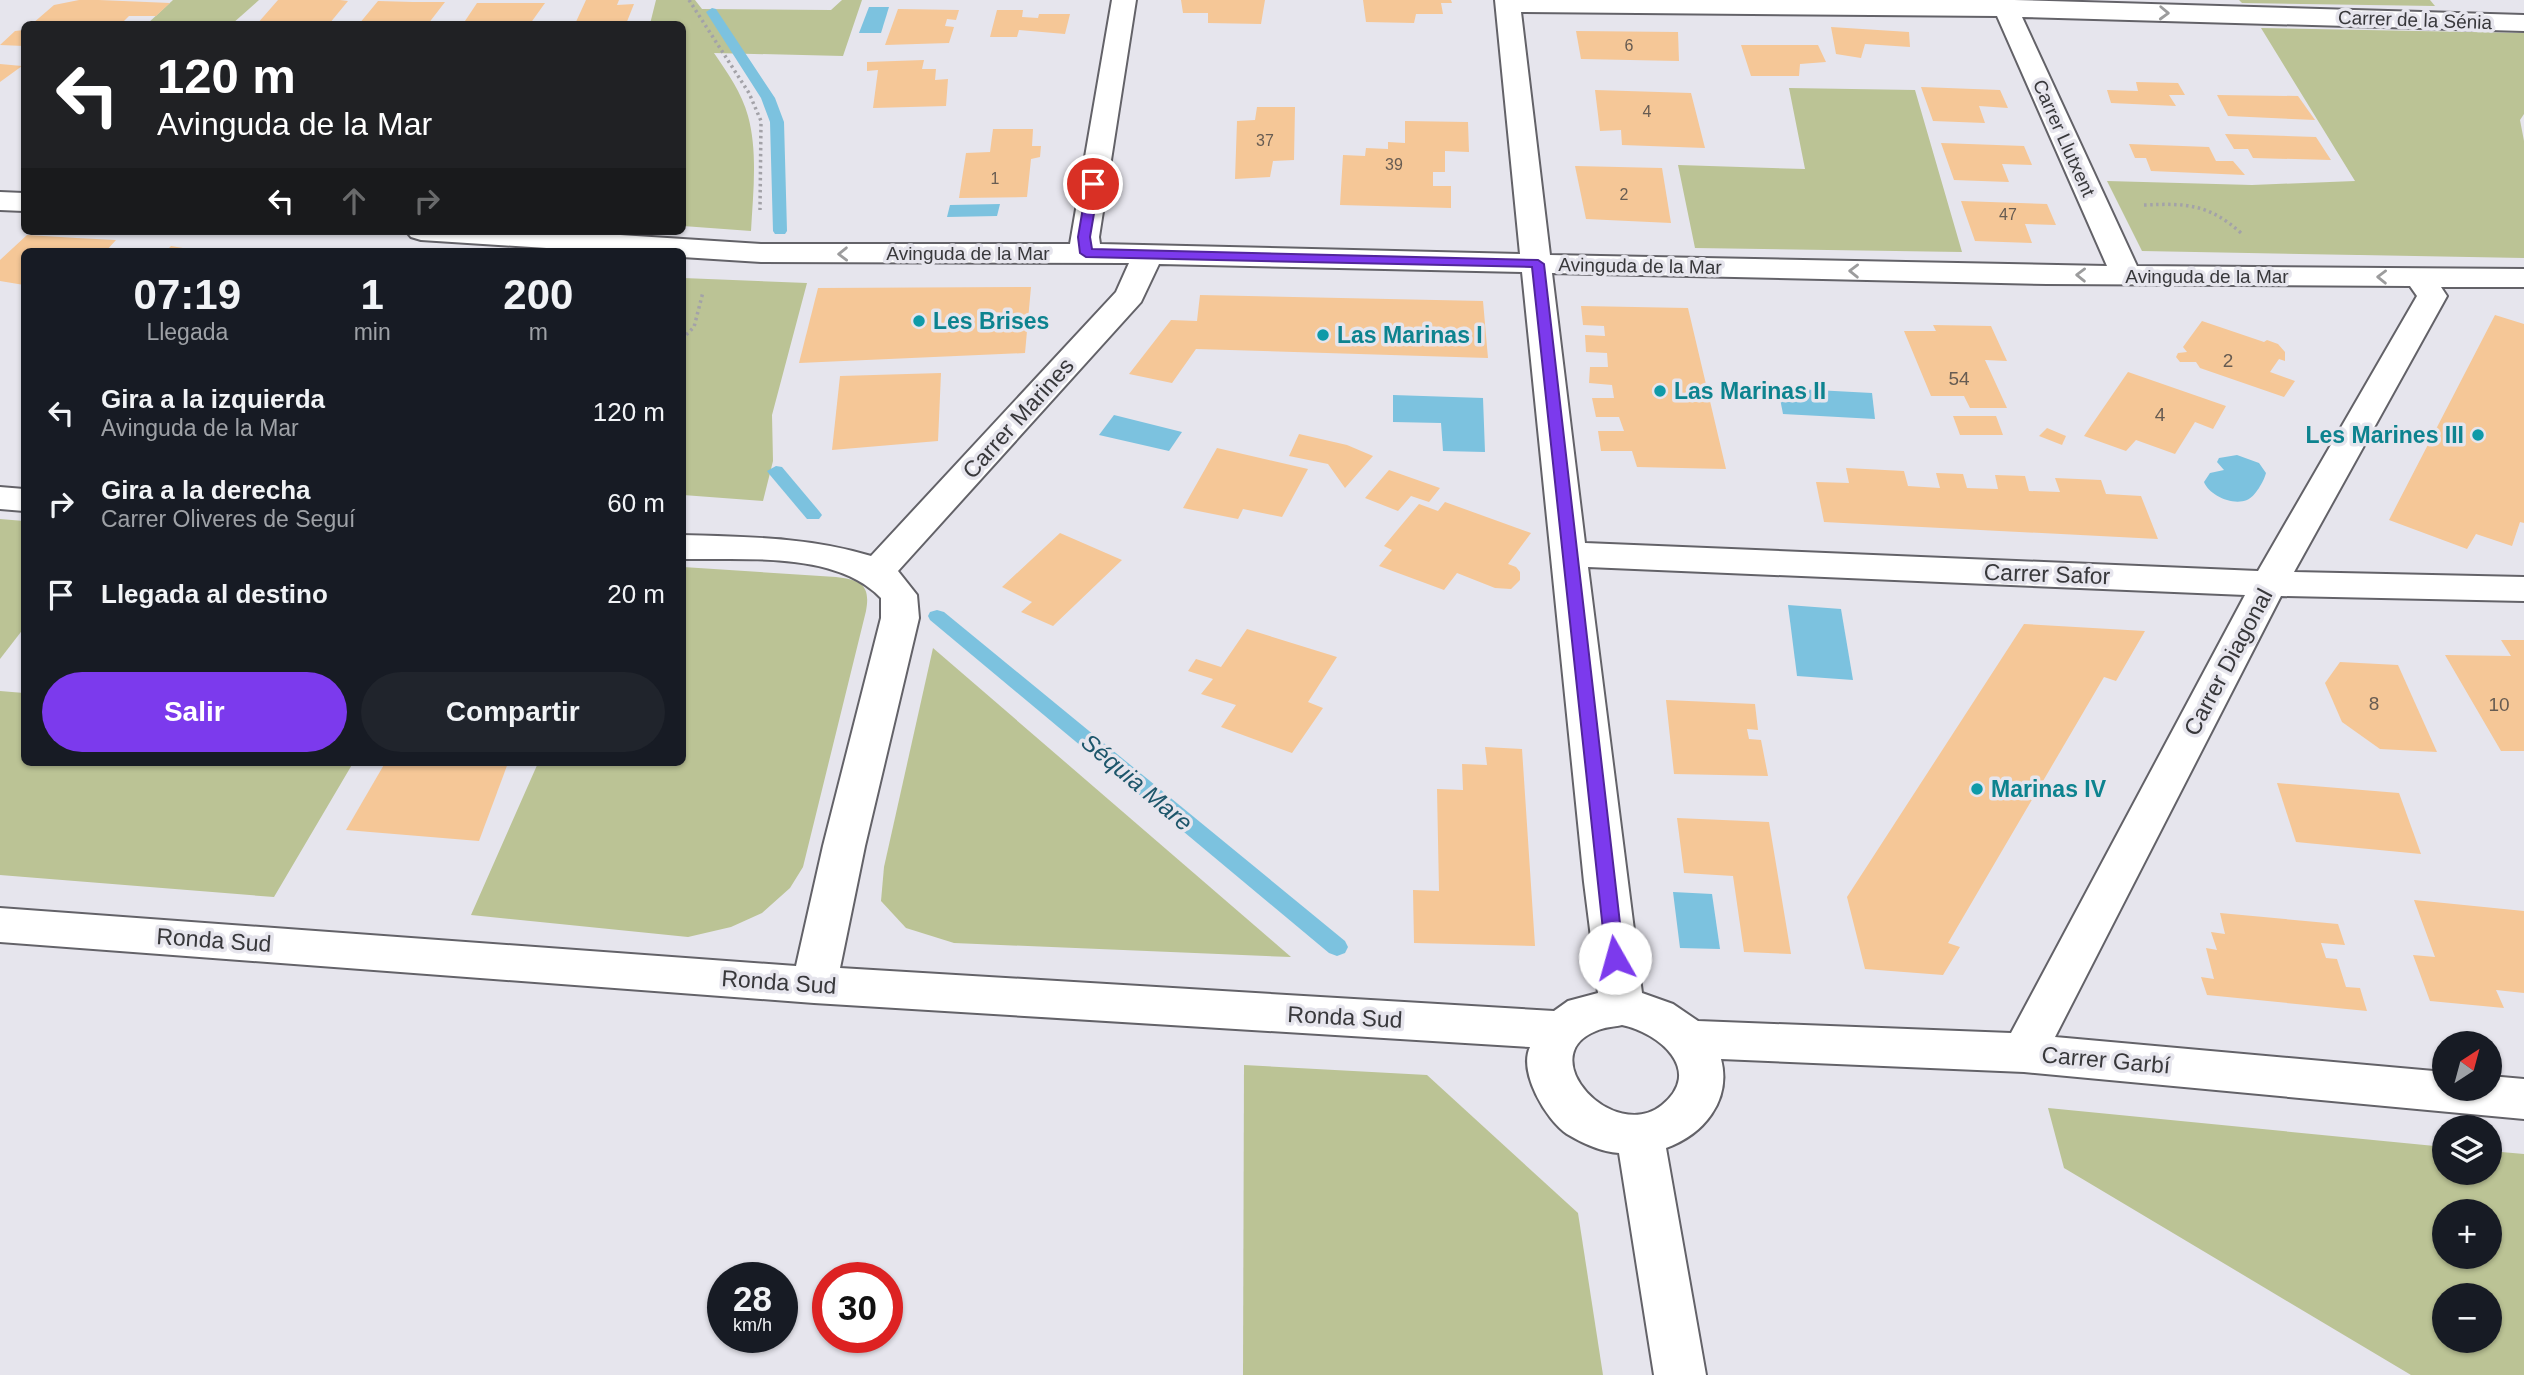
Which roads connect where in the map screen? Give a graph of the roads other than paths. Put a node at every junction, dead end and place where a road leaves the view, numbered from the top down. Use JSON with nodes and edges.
{"nodes":[{"id":1,"x":1124,"y":0,"type":"edge"},
{"id":2,"x":1508,"y":2,"type":"edge"},
{"id":3,"x":2005,"y":5,"type":"edge"},
{"id":4,"x":2524,"y":23,"type":"edge"},
{"id":5,"x":0,"y":201,"type":"edge"},
{"id":6,"x":21,"y":202,"type":"edge"},
{"id":7,"x":477,"y":235,"type":"edge"},
{"id":8,"x":661,"y":248,"type":"edge"},
{"id":9,"x":686,"y":250,"type":"edge"},
{"id":10,"x":1086,"y":253,"type":"junction"},
{"id":11,"x":1147,"y":256,"type":"junction"},
{"id":12,"x":1538,"y":264,"type":"junction"},
{"id":13,"x":2126,"y":276,"type":"junction"},
{"id":14,"x":2420,"y":278,"type":"junction"},
{"id":15,"x":2524,"y":278,"type":"edge"},
{"id":16,"x":0,"y":498,"type":"edge"},
{"id":17,"x":21,"y":500,"type":"edge"},
{"id":18,"x":686,"y":547,"type":"edge"},
{"id":19,"x":1571,"y":554,"type":"junction"},
{"id":20,"x":876,"y":573,"type":"junction"},
{"id":21,"x":2269,"y":584,"type":"junction"},
{"id":22,"x":2524,"y":589,"type":"edge"},
{"id":23,"x":0,"y":925,"type":"edge"},
{"id":24,"x":814,"y":985,"type":"junction"},
{"id":25,"x":1622,"y":1007,"type":"junction"},
{"id":26,"x":1559,"y":1030,"type":"junction"},
{"id":27,"x":1686,"y":1039,"type":"junction"},
{"id":28,"x":2024,"y":1053,"type":"junction"},
{"id":29,"x":2524,"y":1099,"type":"edge"},
{"id":30,"x":1640,"y":1135,"type":"junction"},
{"id":31,"x":1681,"y":1375,"type":"edge"}],
"edges":[{"from":1,"to":10,"type":"street"},
{"from":2,"to":3,"type":"street","name":"Carrer de la Sénia"},
{"from":2,"to":12,"type":"street"},
{"from":3,"to":4,"type":"street","name":"Carrer de la Sénia","one_way":true},
{"from":3,"to":13,"type":"street","name":"Carrer Llutxent"},
{"from":5,"to":6,"type":"street"},
{"from":8,"to":7,"type":"street","name":"Avinguda de la Mar","one_way":true},
{"from":10,"to":9,"type":"street","name":"Avinguda de la Mar","one_way":true},
{"from":10,"to":11,"type":"street","name":"Avinguda de la Mar"},
{"from":11,"to":12,"type":"street","name":"Avinguda de la Mar"},
{"from":11,"to":20,"type":"street","name":"Carrer Marines"},
{"from":13,"to":12,"type":"street","name":"Avinguda de la Mar","one_way":true},
{"from":12,"to":19,"type":"street"},
{"from":14,"to":13,"type":"street","name":"Avinguda de la Mar","one_way":true},
{"from":14,"to":15,"type":"street","name":"Avinguda de la Mar"},
{"from":14,"to":21,"type":"street","name":"Carrer Diagonal"},
{"from":16,"to":17,"type":"street"},
{"from":18,"to":20,"type":"street"},
{"from":19,"to":21,"type":"street","name":"Carrer Safor"},
{"from":19,"to":25,"type":"street"},
{"from":20,"to":24,"type":"street"},
{"from":21,"to":22,"type":"street","name":"Carrer Safor"},
{"from":21,"to":28,"type":"street","name":"Carrer Diagonal"},
{"from":23,"to":24,"type":"street","name":"Ronda Sud"},
{"from":24,"to":26,"type":"street","name":"Ronda Sud"},
{"from":25,"to":26,"type":"street"},
{"from":25,"to":27,"type":"street"},
{"from":26,"to":30,"type":"street"},
{"from":27,"to":28,"type":"street","name":"Carrer Garbí"},
{"from":27,"to":30,"type":"street"},
{"from":28,"to":29,"type":"street","name":"Carrer Garbí"},
{"from":30,"to":31,"type":"street"}]}
